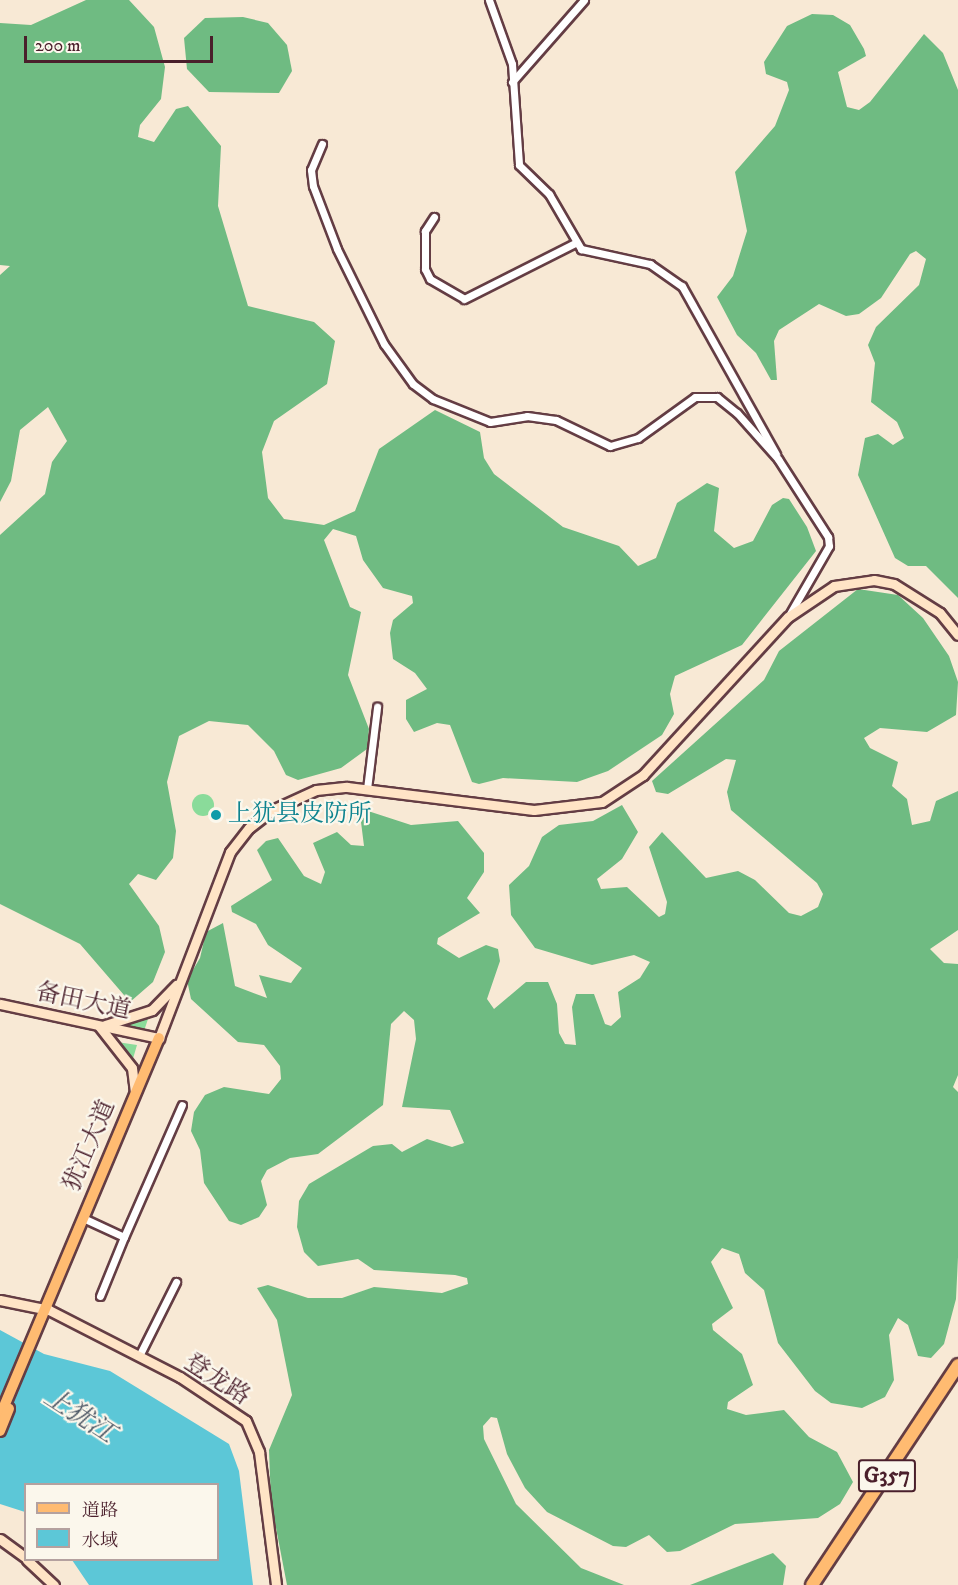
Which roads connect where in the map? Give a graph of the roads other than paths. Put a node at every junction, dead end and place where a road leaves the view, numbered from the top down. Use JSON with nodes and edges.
{"nodes":[{"id":1,"x":489,"y":0,"type":"edge"},
{"id":2,"x":584,"y":0,"type":"edge"},
{"id":3,"x":512,"y":82,"type":"junction"},
{"id":4,"x":322,"y":144,"type":"dead end"},
{"id":5,"x":434,"y":217,"type":"dead end"},
{"id":6,"x":575,"y":243,"type":"junction"},
{"id":7,"x":778,"y":459,"type":"junction"},
{"id":8,"x":788,"y":617,"type":"junction"},
{"id":9,"x":958,"y":635,"type":"edge"},
{"id":10,"x":378,"y":707,"type":"dead end"},
{"id":11,"x":367,"y":789,"type":"junction"},
{"id":12,"x":181,"y":979,"type":"junction"},
{"id":13,"x":0,"y":1004,"type":"edge"},
{"id":14,"x":99,"y":1026,"type":"junction"},
{"id":15,"x":159,"y":1038,"type":"junction"},
{"id":16,"x":135,"y":1093,"type":"junction"},
{"id":17,"x":182,"y":1105,"type":"dead end"},
{"id":18,"x":83,"y":1218,"type":"junction"},
{"id":19,"x":124,"y":1237,"type":"junction"},
{"id":20,"x":176,"y":1282,"type":"dead end"},
{"id":21,"x":100,"y":1296,"type":"dead end"},
{"id":22,"x":0,"y":1300,"type":"edge"},
{"id":23,"x":46,"y":1310,"type":"junction"},
{"id":24,"x":39,"y":1327,"type":"junction"},
{"id":25,"x":139,"y":1356,"type":"junction"},
{"id":26,"x":958,"y":1365,"type":"edge"},
{"id":27,"x":958,"y":1380,"type":"edge"},
{"id":28,"x":0,"y":1416,"type":"edge"},
{"id":29,"x":0,"y":1431,"type":"edge"},
{"id":30,"x":0,"y":1539,"type":"edge"},
{"id":31,"x":24,"y":1557,"type":"edge"},
{"id":32,"x":28,"y":1561,"type":"edge"},
{"id":33,"x":54,"y":1585,"type":"edge"},
{"id":34,"x":276,"y":1585,"type":"edge"},
{"id":35,"x":812,"y":1585,"type":"edge"},
{"id":36,"x":822,"y":1585,"type":"edge"}],
"edges":[{"from":1,"to":3,"type":"street"},
{"from":2,"to":3,"type":"street"},
{"from":3,"to":6,"type":"street"},
{"from":4,"to":7,"type":"street"},
{"from":5,"to":6,"type":"street"},
{"from":6,"to":7,"type":"street"},
{"from":7,"to":8,"type":"street"},
{"from":8,"to":9,"type":"main road"},
{"from":8,"to":11,"type":"main road"},
{"from":10,"to":11,"type":"street"},
{"from":11,"to":12,"type":"main road"},
{"from":12,"to":14,"type":"main road"},
{"from":12,"to":15,"type":"main road"},
{"from":13,"to":14,"type":"main road","name":"备田大道"},
{"from":14,"to":15,"type":"main road","name":"备田大道"},
{"from":14,"to":16,"type":"main road"},
{"from":15,"to":16,"type":"main road","name":"犹江大道"},
{"from":16,"to":18,"type":"main road","name":"犹江大道"},
{"from":17,"to":19,"type":"street"},
{"from":18,"to":19,"type":"street"},
{"from":18,"to":23,"type":"main road","name":"犹江大道"},
{"from":19,"to":21,"type":"street"},
{"from":20,"to":25,"type":"street"},
{"from":22,"to":23,"type":"main road","name":"登龙路"},
{"from":23,"to":24,"type":"main road","name":"犹江大道"},
{"from":23,"to":25,"type":"main road","name":"登龙路"},
{"from":24,"to":28,"type":"main road"},
{"from":24,"to":29,"type":"main road"},
{"from":25,"to":34,"type":"main road","name":"登龙路"},
{"from":26,"to":35,"type":"highway","number":"G357"},
{"from":27,"to":36,"type":"highway","number":"G357"},
{"from":30,"to":31,"type":"main road"},
{"from":32,"to":33,"type":"main road"}]}
